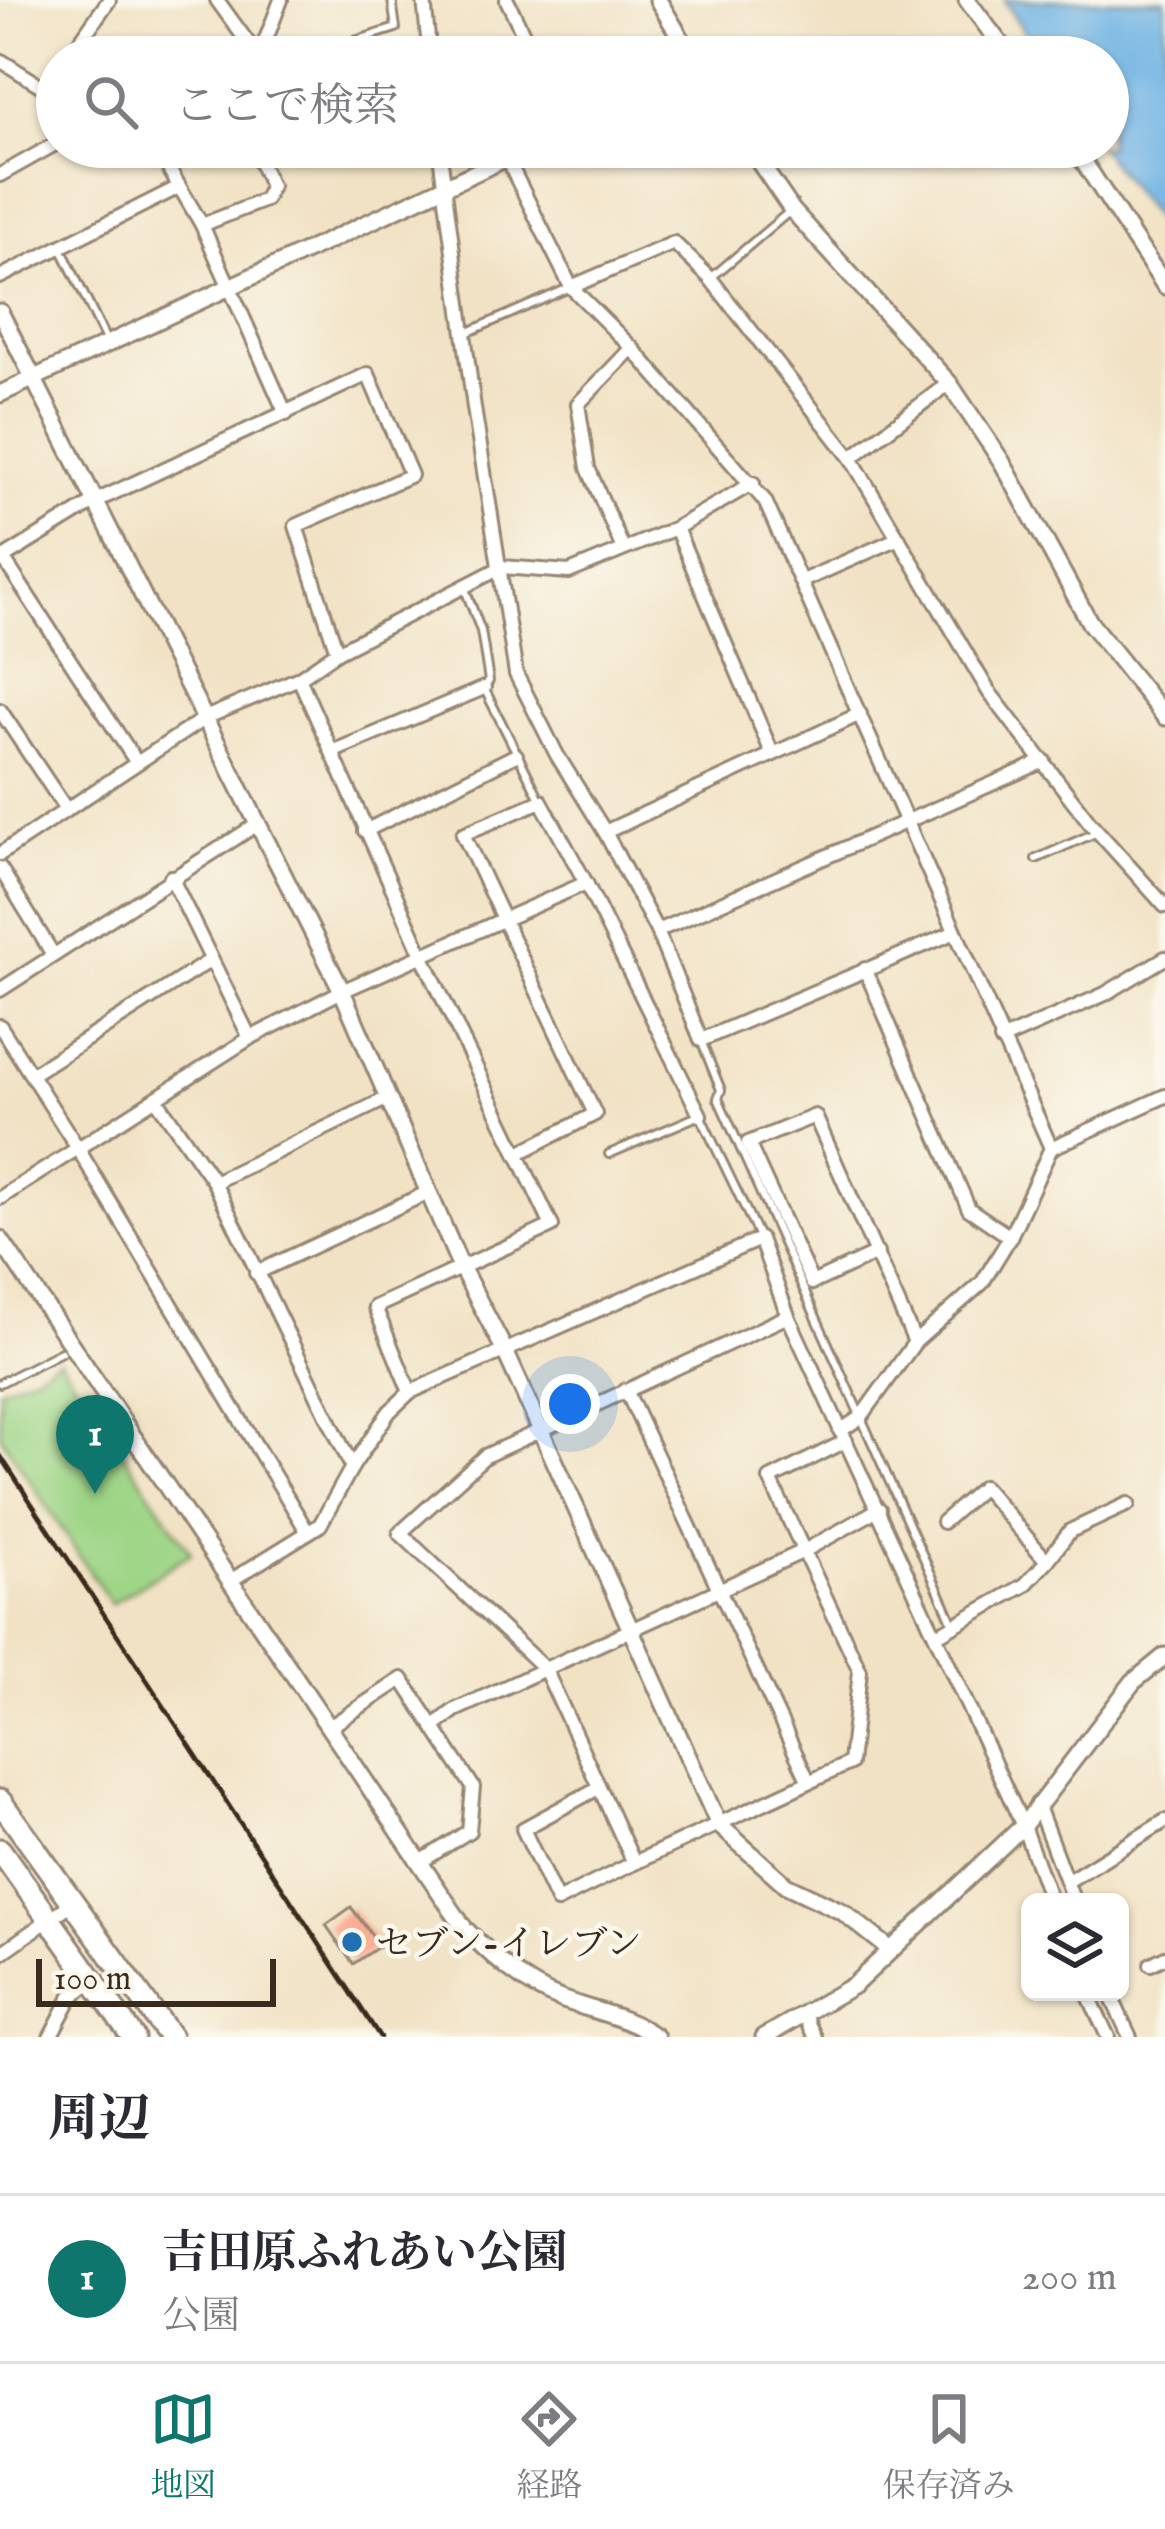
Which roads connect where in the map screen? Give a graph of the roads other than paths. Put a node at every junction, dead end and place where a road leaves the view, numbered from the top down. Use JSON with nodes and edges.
{"nodes":[{"id":1,"x":109,"y":0,"type":"edge"},
{"id":2,"x":218,"y":0,"type":"edge"},
{"id":3,"x":281,"y":0,"type":"edge"},
{"id":4,"x":392,"y":0,"type":"edge"},
{"id":5,"x":424,"y":0,"type":"edge"},
{"id":6,"x":507,"y":0,"type":"edge"},
{"id":7,"x":658,"y":0,"type":"edge"},
{"id":8,"x":967,"y":0,"type":"edge"},
{"id":9,"x":84,"y":36,"type":"edge"},
{"id":10,"x":248,"y":36,"type":"edge"},
{"id":11,"x":263,"y":36,"type":"edge"},
{"id":12,"x":371,"y":36,"type":"edge"},
{"id":13,"x":428,"y":36,"type":"edge"},
{"id":14,"x":524,"y":36,"type":"edge"},
{"id":15,"x":679,"y":36,"type":"edge"},
{"id":16,"x":994,"y":36,"type":"edge"},
{"id":17,"x":0,"y":60,"type":"edge"},
{"id":18,"x":36,"y":83,"type":"edge"},
{"id":19,"x":36,"y":154,"type":"edge"},
{"id":20,"x":168,"y":168,"type":"edge"},
{"id":21,"x":263,"y":168,"type":"edge"},
{"id":22,"x":441,"y":168,"type":"edge"},
{"id":23,"x":477,"y":168,"type":"edge"},
{"id":24,"x":511,"y":168,"type":"edge"},
{"id":25,"x":763,"y":168,"type":"edge"},
{"id":26,"x":1088,"y":168,"type":"edge"},
{"id":27,"x":0,"y":175,"type":"edge"},
{"id":28,"x":179,"y":187,"type":"junction"},
{"id":29,"x":443,"y":188,"type":"junction"},
{"id":30,"x":792,"y":210,"type":"junction"},
{"id":31,"x":202,"y":225,"type":"junction"},
{"id":32,"x":61,"y":247,"type":"junction"},
{"id":33,"x":0,"y":278,"type":"edge"},
{"id":34,"x":710,"y":278,"type":"junction"},
{"id":35,"x":1165,"y":286,"type":"edge"},
{"id":36,"x":230,"y":287,"type":"junction"},
{"id":37,"x":571,"y":287,"type":"junction"},
{"id":38,"x":0,"y":312,"type":"edge"},
{"id":39,"x":464,"y":334,"type":"junction"},
{"id":40,"x":108,"y":344,"type":"junction"},
{"id":41,"x":632,"y":348,"type":"junction"},
{"id":42,"x":33,"y":379,"type":"junction"},
{"id":43,"x":949,"y":383,"type":"junction"},
{"id":44,"x":0,"y":394,"type":"edge"},
{"id":45,"x":286,"y":414,"type":"junction"},
{"id":46,"x":851,"y":458,"type":"junction"},
{"id":47,"x":753,"y":483,"type":"junction"},
{"id":48,"x":96,"y":501,"type":"junction"},
{"id":49,"x":676,"y":528,"type":"junction"},
{"id":50,"x":899,"y":538,"type":"junction"},
{"id":51,"x":623,"y":549,"type":"junction"},
{"id":52,"x":2,"y":559,"type":"edge"},
{"id":53,"x":502,"y":567,"type":"junction"},
{"id":54,"x":802,"y":581,"type":"junction"},
{"id":55,"x":465,"y":589,"type":"junction"},
{"id":56,"x":337,"y":652,"type":"junction"},
{"id":57,"x":299,"y":678,"type":"junction"},
{"id":58,"x":484,"y":688,"type":"junction"},
{"id":59,"x":0,"y":710,"type":"edge"},
{"id":60,"x":860,"y":714,"type":"junction"},
{"id":61,"x":1165,"y":717,"type":"edge"},
{"id":62,"x":205,"y":718,"type":"junction"},
{"id":63,"x":334,"y":751,"type":"junction"},
{"id":64,"x":772,"y":753,"type":"junction"},
{"id":65,"x":517,"y":755,"type":"junction"},
{"id":66,"x":1044,"y":761,"type":"junction"},
{"id":67,"x":137,"y":763,"type":"junction"},
{"id":68,"x":541,"y":801,"type":"junction"},
{"id":69,"x":66,"y":809,"type":"junction"},
{"id":70,"x":907,"y":821,"type":"junction"},
{"id":71,"x":256,"y":825,"type":"junction"},
{"id":72,"x":365,"y":831,"type":"junction"},
{"id":73,"x":604,"y":832,"type":"junction"},
{"id":74,"x":1098,"y":832,"type":"junction"},
{"id":75,"x":0,"y":854,"type":"edge"},
{"id":76,"x":1036,"y":859,"type":"dead end"},
{"id":77,"x":0,"y":868,"type":"edge"},
{"id":78,"x":171,"y":877,"type":"junction"},
{"id":79,"x":586,"y":883,"type":"junction"},
{"id":80,"x":1165,"y":907,"type":"edge"},
{"id":81,"x":502,"y":921,"type":"junction"},
{"id":82,"x":657,"y":931,"type":"junction"},
{"id":83,"x":953,"y":933,"type":"junction"},
{"id":84,"x":52,"y":953,"type":"junction"},
{"id":85,"x":423,"y":957,"type":"junction"},
{"id":86,"x":1165,"y":958,"type":"edge"},
{"id":87,"x":211,"y":959,"type":"junction"},
{"id":88,"x":865,"y":969,"type":"junction"},
{"id":89,"x":0,"y":990,"type":"edge"},
{"id":90,"x":342,"y":991,"type":"junction"},
{"id":91,"x":0,"y":1026,"type":"edge"},
{"id":92,"x":250,"y":1038,"type":"junction"},
{"id":93,"x":701,"y":1040,"type":"junction"},
{"id":94,"x":1001,"y":1040,"type":"junction"},
{"id":95,"x":32,"y":1073,"type":"junction"},
{"id":96,"x":388,"y":1098,"type":"junction"},
{"id":97,"x":156,"y":1099,"type":"junction"},
{"id":98,"x":1164,"y":1099,"type":"edge"},
{"id":99,"x":700,"y":1115,"type":"junction"},
{"id":100,"x":77,"y":1147,"type":"junction"},
{"id":101,"x":1051,"y":1148,"type":"junction"},
{"id":102,"x":517,"y":1154,"type":"junction"},
{"id":103,"x":610,"y":1154,"type":"dead end"},
{"id":104,"x":214,"y":1182,"type":"junction"},
{"id":105,"x":429,"y":1192,"type":"junction"},
{"id":106,"x":0,"y":1198,"type":"edge"},
{"id":107,"x":1010,"y":1237,"type":"junction"},
{"id":108,"x":0,"y":1239,"type":"edge"},
{"id":109,"x":760,"y":1239,"type":"junction"},
{"id":110,"x":877,"y":1253,"type":"junction"},
{"id":111,"x":460,"y":1265,"type":"junction"},
{"id":112,"x":256,"y":1273,"type":"junction"},
{"id":113,"x":788,"y":1316,"type":"junction"},
{"id":114,"x":915,"y":1342,"type":"junction"},
{"id":115,"x":505,"y":1351,"type":"junction"},
{"id":116,"x":61,"y":1352,"type":"dead end"},
{"id":117,"x":0,"y":1384,"type":"edge"},
{"id":118,"x":626,"y":1390,"type":"junction"},
{"id":119,"x":410,"y":1392,"type":"junction"},
{"id":120,"x":861,"y":1417,"type":"junction"},
{"id":121,"x":539,"y":1432,"type":"junction"},
{"id":122,"x":843,"y":1436,"type":"junction"},
{"id":123,"x":352,"y":1467,"type":"junction"},
{"id":124,"x":1128,"y":1504,"type":"dead end"},
{"id":125,"x":879,"y":1509,"type":"junction"},
{"id":126,"x":943,"y":1522,"type":"dead end"},
{"id":127,"x":307,"y":1531,"type":"junction"},
{"id":128,"x":805,"y":1551,"type":"junction"},
{"id":129,"x":1047,"y":1561,"type":"junction"},
{"id":130,"x":230,"y":1582,"type":"junction"},
{"id":131,"x":720,"y":1590,"type":"junction"},
{"id":132,"x":954,"y":1625,"type":"junction"},
{"id":133,"x":632,"y":1631,"type":"junction"},
{"id":134,"x":937,"y":1635,"type":"junction"},
{"id":135,"x":1165,"y":1656,"type":"edge"},
{"id":136,"x":545,"y":1669,"type":"junction"},
{"id":137,"x":434,"y":1726,"type":"junction"},
{"id":138,"x":328,"y":1728,"type":"junction"},
{"id":139,"x":808,"y":1780,"type":"junction"},
{"id":140,"x":598,"y":1788,"type":"junction"},
{"id":141,"x":0,"y":1801,"type":"edge"},
{"id":142,"x":1037,"y":1804,"type":"junction"},
{"id":143,"x":1165,"y":1821,"type":"edge"},
{"id":144,"x":718,"y":1825,"type":"junction"},
{"id":145,"x":1023,"y":1826,"type":"junction"},
{"id":146,"x":0,"y":1850,"type":"edge"},
{"id":147,"x":419,"y":1863,"type":"junction"},
{"id":148,"x":634,"y":1863,"type":"junction"},
{"id":149,"x":1068,"y":1881,"type":"junction"},
{"id":150,"x":1049,"y":1893,"type":"edge"},
{"id":151,"x":1071,"y":1893,"type":"edge"},
{"id":152,"x":71,"y":1904,"type":"junction"},
{"id":153,"x":48,"y":1920,"type":"junction"},
{"id":154,"x":891,"y":1950,"type":"junction"},
{"id":155,"x":0,"y":1954,"type":"edge"},
{"id":156,"x":1165,"y":1957,"type":"edge"},
{"id":157,"x":1151,"y":1964,"type":"dead end"},
{"id":158,"x":92,"y":1980,"type":"junction"},
{"id":159,"x":1091,"y":2001,"type":"edge"},
{"id":160,"x":1113,"y":2001,"type":"edge"},
{"id":161,"x":1094,"y":2007,"type":"junction"},
{"id":162,"x":1118,"y":2011,"type":"junction"},
{"id":163,"x":805,"y":2016,"type":"junction"},
{"id":164,"x":50,"y":2037,"type":"edge"},
{"id":165,"x":133,"y":2037,"type":"edge"},
{"id":166,"x":170,"y":2037,"type":"edge"},
{"id":167,"x":656,"y":2037,"type":"edge"},
{"id":168,"x":764,"y":2037,"type":"edge"},
{"id":169,"x":816,"y":2037,"type":"edge"},
{"id":170,"x":1108,"y":2037,"type":"edge"},
{"id":171,"x":1130,"y":2037,"type":"edge"}],
"edges":[{"from":1,"to":9,"type":"street"},
{"from":2,"to":10,"type":"street"},
{"from":3,"to":11,"type":"street"},
{"from":4,"to":12,"type":"lane"},
{"from":5,"to":13,"type":"street"},
{"from":6,"to":14,"type":"street"},
{"from":7,"to":15,"type":"street"},
{"from":8,"to":16,"type":"street"},
{"from":17,"to":18,"type":"street"},
{"from":19,"to":27,"type":"street"},
{"from":20,"to":28,"type":"street"},
{"from":21,"to":31,"type":"street"},
{"from":22,"to":29,"type":"street"},
{"from":23,"to":29,"type":"street"},
{"from":24,"to":37,"type":"street"},
{"from":25,"to":30,"type":"street"},
{"from":26,"to":35,"type":"street"},
{"from":28,"to":31,"type":"street"},
{"from":28,"to":32,"type":"street"},
{"from":29,"to":36,"type":"street"},
{"from":29,"to":39,"type":"street"},
{"from":30,"to":34,"type":"lane"},
{"from":30,"to":43,"type":"street"},
{"from":31,"to":36,"type":"street"},
{"from":32,"to":33,"type":"street"},
{"from":32,"to":40,"type":"lane"},
{"from":34,"to":37,"type":"street"},
{"from":34,"to":46,"type":"street"},
{"from":36,"to":40,"type":"street"},
{"from":36,"to":45,"type":"street"},
{"from":37,"to":39,"type":"lane"},
{"from":37,"to":41,"type":"street"},
{"from":38,"to":42,"type":"street"},
{"from":39,"to":53,"type":"street"},
{"from":40,"to":42,"type":"street"},
{"from":41,"to":47,"type":"street"},
{"from":41,"to":51,"type":"street"},
{"from":42,"to":44,"type":"street"},
{"from":42,"to":48,"type":"street"},
{"from":43,"to":46,"type":"street"},
{"from":43,"to":61,"type":"street"},
{"from":45,"to":48,"type":"street"},
{"from":45,"to":56,"type":"street"},
{"from":46,"to":50,"type":"street"},
{"from":47,"to":49,"type":"street"},
{"from":47,"to":54,"type":"street"},
{"from":48,"to":52,"type":"street"},
{"from":48,"to":62,"type":"street"},
{"from":49,"to":51,"type":"street"},
{"from":49,"to":64,"type":"street"},
{"from":50,"to":54,"type":"street"},
{"from":50,"to":66,"type":"street"},
{"from":51,"to":53,"type":"street"},
{"from":52,"to":67,"type":"street"},
{"from":53,"to":55,"type":"street"},
{"from":53,"to":73,"type":"street"},
{"from":54,"to":60,"type":"street"},
{"from":55,"to":56,"type":"street"},
{"from":55,"to":58,"type":"lane"},
{"from":56,"to":57,"type":"street"},
{"from":57,"to":62,"type":"street"},
{"from":57,"to":63,"type":"street"},
{"from":58,"to":63,"type":"street"},
{"from":58,"to":65,"type":"lane"},
{"from":59,"to":69,"type":"street"},
{"from":60,"to":64,"type":"street"},
{"from":60,"to":70,"type":"street"},
{"from":62,"to":67,"type":"street"},
{"from":62,"to":71,"type":"street"},
{"from":63,"to":72,"type":"street"},
{"from":64,"to":73,"type":"street"},
{"from":65,"to":68,"type":"lane"},
{"from":65,"to":72,"type":"street"},
{"from":66,"to":70,"type":"street"},
{"from":66,"to":74,"type":"street"},
{"from":67,"to":69,"type":"street"},
{"from":68,"to":79,"type":"street"},
{"from":68,"to":81,"type":"street"},
{"from":69,"to":75,"type":"street"},
{"from":70,"to":82,"type":"street"},
{"from":70,"to":83,"type":"street"},
{"from":71,"to":78,"type":"street"},
{"from":71,"to":90,"type":"street"},
{"from":72,"to":85,"type":"street"},
{"from":73,"to":82,"type":"street"},
{"from":74,"to":76,"type":"lane"},
{"from":74,"to":80,"type":"street"},
{"from":77,"to":84,"type":"street"},
{"from":78,"to":84,"type":"street"},
{"from":78,"to":87,"type":"street"},
{"from":79,"to":81,"type":"street"},
{"from":79,"to":99,"type":"street"},
{"from":81,"to":85,"type":"street"},
{"from":81,"to":102,"type":"street"},
{"from":82,"to":93,"type":"street"},
{"from":83,"to":88,"type":"street"},
{"from":83,"to":94,"type":"street"},
{"from":84,"to":89,"type":"street"},
{"from":85,"to":90,"type":"street"},
{"from":85,"to":102,"type":"street"},
{"from":86,"to":94,"type":"street"},
{"from":87,"to":92,"type":"street"},
{"from":87,"to":95,"type":"street"},
{"from":88,"to":93,"type":"street"},
{"from":88,"to":107,"type":"street"},
{"from":90,"to":92,"type":"street"},
{"from":90,"to":96,"type":"street"},
{"from":91,"to":95,"type":"street"},
{"from":92,"to":97,"type":"street"},
{"from":93,"to":120,"type":"lane"},
{"from":94,"to":101,"type":"street"},
{"from":95,"to":100,"type":"street"},
{"from":96,"to":104,"type":"street"},
{"from":96,"to":105,"type":"street"},
{"from":97,"to":100,"type":"street"},
{"from":97,"to":104,"type":"street"},
{"from":98,"to":101,"type":"street"},
{"from":99,"to":103,"type":"lane"},
{"from":99,"to":109,"type":"lane"},
{"from":100,"to":106,"type":"street"},
{"from":100,"to":127,"type":"street"},
{"from":101,"to":107,"type":"street"},
{"from":102,"to":111,"type":"street"},
{"from":104,"to":112,"type":"street"},
{"from":105,"to":111,"type":"street"},
{"from":105,"to":112,"type":"street"},
{"from":107,"to":114,"type":"street"},
{"from":108,"to":130,"type":"street"},
{"from":109,"to":113,"type":"street"},
{"from":109,"to":115,"type":"street"},
{"from":110,"to":110,"type":"street"},
{"from":110,"to":114,"type":"street"},
{"from":111,"to":115,"type":"street"},
{"from":111,"to":119,"type":"street"},
{"from":112,"to":123,"type":"street"},
{"from":113,"to":118,"type":"street"},
{"from":113,"to":122,"type":"street"},
{"from":114,"to":120,"type":"street"},
{"from":115,"to":119,"type":"street"},
{"from":115,"to":121,"type":"street"},
{"from":116,"to":117,"type":"lane"},
{"from":118,"to":121,"type":"street"},
{"from":118,"to":131,"type":"street"},
{"from":119,"to":123,"type":"street"},
{"from":120,"to":122,"type":"street"},
{"from":120,"to":132,"type":"lane"},
{"from":121,"to":133,"type":"street"},
{"from":121,"to":136,"type":"street"},
{"from":122,"to":125,"type":"street"},
{"from":122,"to":128,"type":"street"},
{"from":123,"to":127,"type":"street"},
{"from":124,"to":129,"type":"street"},
{"from":125,"to":128,"type":"street"},
{"from":125,"to":134,"type":"street"},
{"from":126,"to":129,"type":"street"},
{"from":127,"to":130,"type":"street"},
{"from":128,"to":131,"type":"street"},
{"from":128,"to":139,"type":"street"},
{"from":129,"to":132,"type":"street"},
{"from":130,"to":138,"type":"street"},
{"from":131,"to":133,"type":"street"},
{"from":131,"to":139,"type":"street"},
{"from":132,"to":134,"type":"street"},
{"from":133,"to":136,"type":"street"},
{"from":133,"to":144,"type":"street"},
{"from":134,"to":145,"type":"street"},
{"from":135,"to":142,"type":"street"},
{"from":136,"to":137,"type":"street"},
{"from":136,"to":140,"type":"street"},
{"from":137,"to":138,"type":"street"},
{"from":137,"to":147,"type":"street"},
{"from":138,"to":147,"type":"street"},
{"from":139,"to":144,"type":"street"},
{"from":140,"to":148,"type":"street"},
{"from":140,"to":148,"type":"street"},
{"from":141,"to":152,"type":"highway"},
{"from":142,"to":145,"type":"street"},
{"from":142,"to":149,"type":"street"},
{"from":143,"to":149,"type":"street"},
{"from":144,"to":148,"type":"street"},
{"from":144,"to":154,"type":"street"},
{"from":145,"to":150,"type":"street"},
{"from":145,"to":154,"type":"street"},
{"from":146,"to":153,"type":"highway"},
{"from":147,"to":167,"type":"street"},
{"from":149,"to":151,"type":"street"},
{"from":152,"to":153,"type":"street"},
{"from":152,"to":166,"type":"highway"},
{"from":153,"to":155,"type":"street"},
{"from":153,"to":158,"type":"highway"},
{"from":154,"to":163,"type":"street"},
{"from":156,"to":157,"type":"street"},
{"from":158,"to":164,"type":"street"},
{"from":158,"to":165,"type":"highway"},
{"from":159,"to":161,"type":"street"},
{"from":160,"to":162,"type":"street"},
{"from":161,"to":162,"type":"street"},
{"from":161,"to":170,"type":"street"},
{"from":162,"to":171,"type":"street"},
{"from":163,"to":168,"type":"street"},
{"from":163,"to":169,"type":"street"}]}
